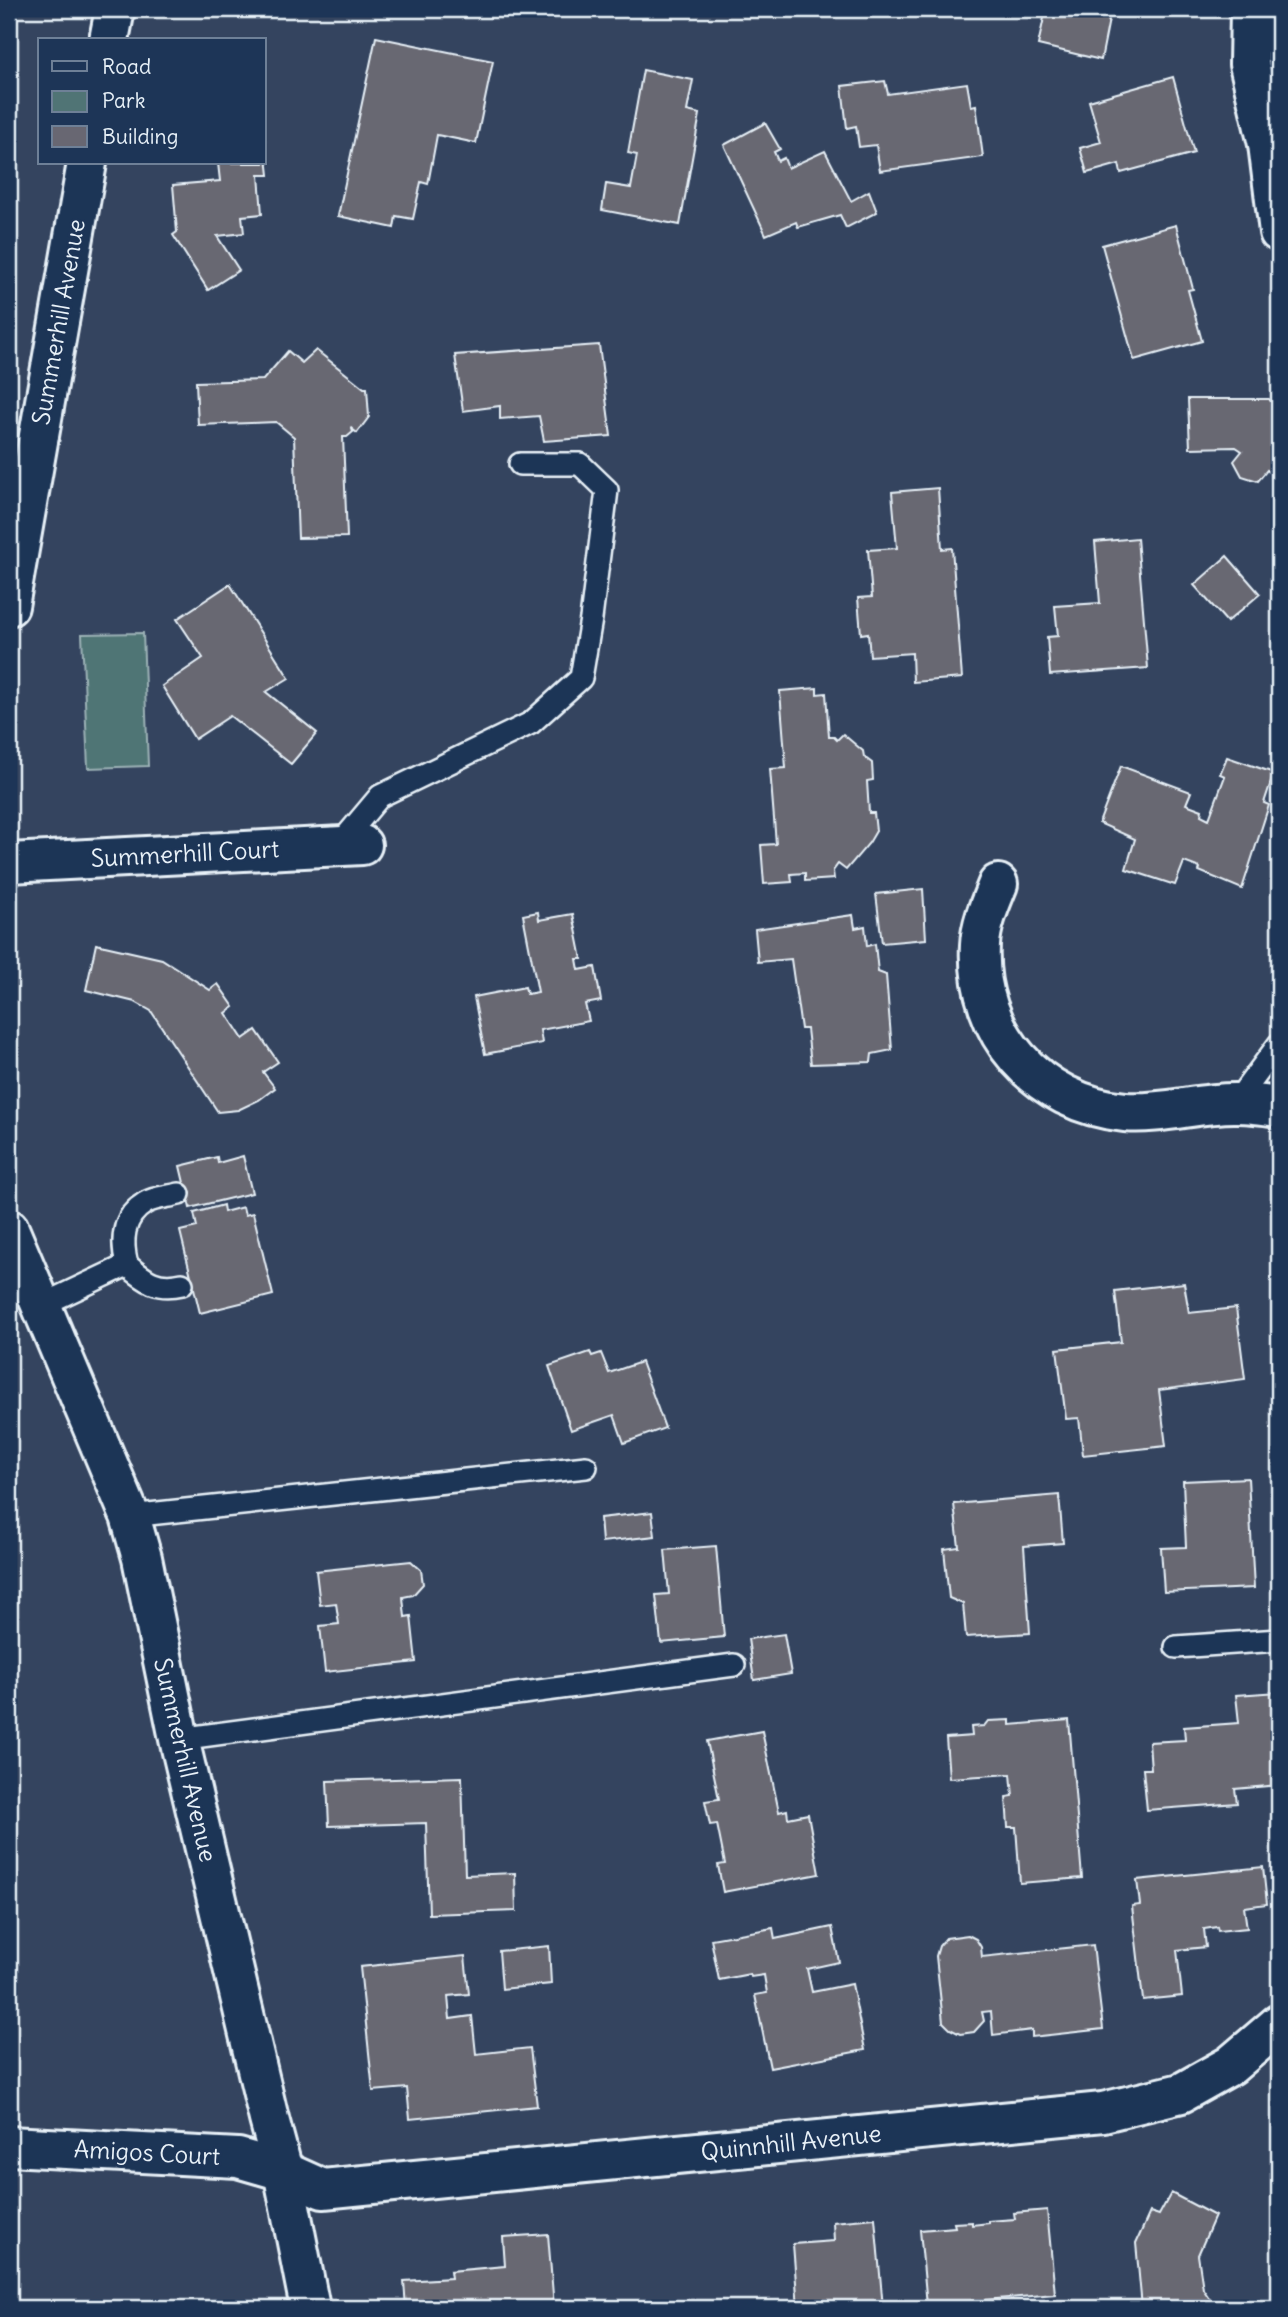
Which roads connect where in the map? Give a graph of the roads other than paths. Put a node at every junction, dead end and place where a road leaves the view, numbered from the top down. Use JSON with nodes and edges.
{"nodes":[{"id":1,"x":115,"y":9,"type":"edge"},
{"id":2,"x":1250,"y":9,"type":"edge"},
{"id":3,"x":109,"y":38,"type":"edge"},
{"id":4,"x":88,"y":164,"type":"edge"},
{"id":5,"x":1279,"y":232,"type":"edge"},
{"id":6,"x":520,"y":464,"type":"dead end"},
{"id":7,"x":9,"y":606,"type":"edge"},
{"id":8,"x":350,"y":845,"type":"joint"},
{"id":9,"x":9,"y":863,"type":"edge"},
{"id":10,"x":998,"y":884,"type":"dead end"},
{"id":11,"x":1279,"y":1044,"type":"edge"},
{"id":12,"x":1236,"y":1102,"type":"junction"},
{"id":13,"x":1279,"y":1107,"type":"edge"},
{"id":14,"x":179,"y":1194,"type":"dead end"},
{"id":15,"x":9,"y":1229,"type":"edge"},
{"id":16,"x":127,"y":1265,"type":"junction"},
{"id":17,"x":182,"y":1284,"type":"dead end"},
{"id":18,"x":41,"y":1305,"type":"junction"},
{"id":19,"x":586,"y":1467,"type":"dead end"},
{"id":20,"x":130,"y":1516,"type":"junction"},
{"id":21,"x":1279,"y":1640,"type":"edge"},
{"id":22,"x":1176,"y":1647,"type":"dead end"},
{"id":23,"x":734,"y":1665,"type":"dead end"},
{"id":24,"x":179,"y":1739,"type":"junction"},
{"id":25,"x":1279,"y":2024,"type":"edge"},
{"id":26,"x":9,"y":2146,"type":"edge"},
{"id":27,"x":283,"y":2171,"type":"junction"},
{"id":28,"x":310,"y":2308,"type":"edge"}],
"edges":[{"from":1,"to":3,"type":"street"},
{"from":2,"to":5,"type":"street"},
{"from":4,"to":7,"type":"street","name":"Summerhill Avenue"},
{"from":6,"to":8,"type":"lane"},
{"from":8,"to":9,"type":"street","name":"Summerhill Court"},
{"from":10,"to":12,"type":"street"},
{"from":11,"to":12,"type":"lane"},
{"from":12,"to":13,"type":"street"},
{"from":14,"to":16,"type":"lane"},
{"from":15,"to":18,"type":"street","name":"Summerhill Avenue"},
{"from":16,"to":17,"type":"lane"},
{"from":16,"to":18,"type":"lane"},
{"from":18,"to":20,"type":"street","name":"Summerhill Avenue"},
{"from":19,"to":20,"type":"lane"},
{"from":20,"to":24,"type":"street","name":"Summerhill Avenue"},
{"from":21,"to":22,"type":"lane"},
{"from":23,"to":24,"type":"lane"},
{"from":24,"to":27,"type":"street","name":"Summerhill Avenue"},
{"from":25,"to":27,"type":"street","name":"Quinnhill Avenue"},
{"from":26,"to":27,"type":"street","name":"Amigos Court"},
{"from":27,"to":28,"type":"street","name":"Summerhill Avenue"}]}
